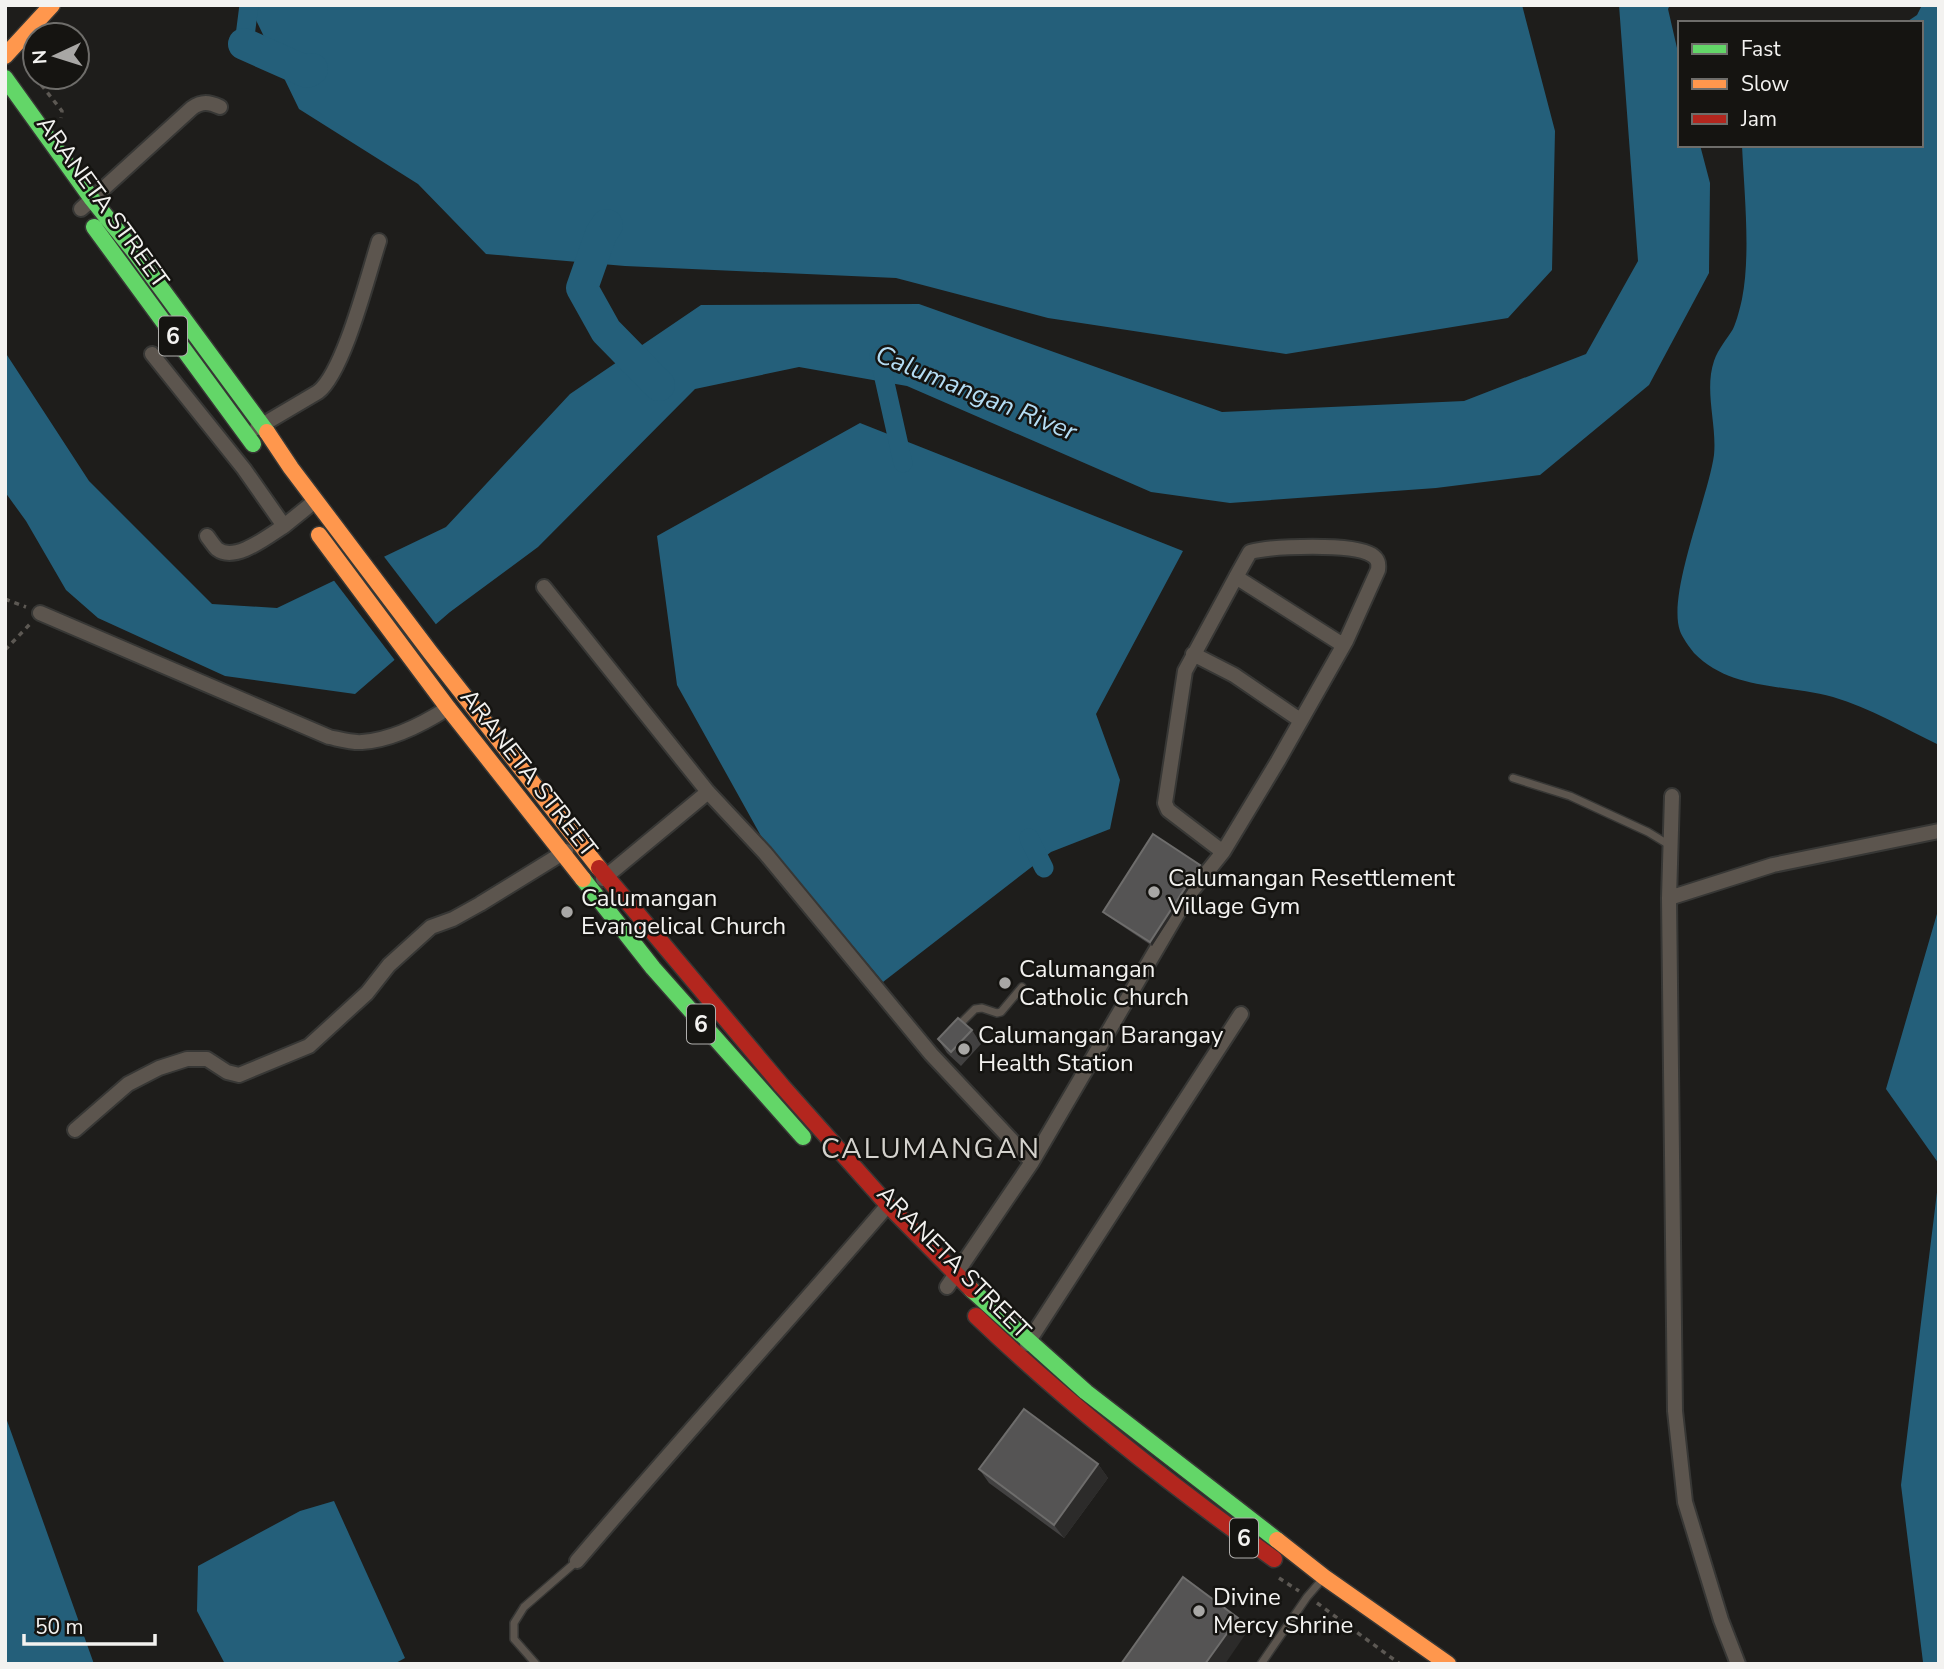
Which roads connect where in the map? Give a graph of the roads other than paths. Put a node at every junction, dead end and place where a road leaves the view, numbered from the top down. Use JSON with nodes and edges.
{"nodes":[{"id":1,"x":52,"y":5,"type":"edge"},
{"id":2,"x":5,"y":56,"type":"edge"},
{"id":3,"x":5,"y":78,"type":"edge"},
{"id":4,"x":220,"y":107,"type":"dead end"},
{"id":5,"x":36,"y":148,"type":"dead end"},
{"id":6,"x":87,"y":204,"type":"junction"},
{"id":7,"x":379,"y":241,"type":"dead end"},
{"id":8,"x":152,"y":354,"type":"dead end"},
{"id":9,"x":262,"y":425,"type":"junction"},
{"id":10,"x":247,"y":435,"type":"junction"},
{"id":11,"x":261,"y":456,"type":"dead end"},
{"id":12,"x":315,"y":501,"type":"junction"},
{"id":13,"x":299,"y":507,"type":"junction"},
{"id":14,"x":284,"y":526,"type":"junction"},
{"id":15,"x":207,"y":536,"type":"dead end"},
{"id":16,"x":1236,"y":577,"type":"junction"},
{"id":17,"x":544,"y":587,"type":"dead end"},
{"id":18,"x":40,"y":613,"type":"road end"},
{"id":19,"x":1343,"y":645,"type":"junction"},
{"id":20,"x":1193,"y":654,"type":"junction"},
{"id":21,"x":448,"y":708,"type":"junction"},
{"id":22,"x":1300,"y":720,"type":"junction"},
{"id":23,"x":1513,"y":778,"type":"dead end"},
{"id":24,"x":708,"y":792,"type":"junction"},
{"id":25,"x":1672,"y":796,"type":"dead end"},
{"id":26,"x":1939,"y":831,"type":"edge"},
{"id":27,"x":579,"y":842,"type":"junction"},
{"id":28,"x":1671,"y":846,"type":"junction"},
{"id":29,"x":1223,"y":852,"type":"junction"},
{"id":30,"x":564,"y":853,"type":"junction"},
{"id":31,"x":606,"y":876,"type":"junction"},
{"id":32,"x":591,"y":888,"type":"junction"},
{"id":33,"x":1669,"y":898,"type":"junction"},
{"id":34,"x":1022,"y":987,"type":"dead end"},
{"id":35,"x":1241,"y":1014,"type":"dead end"},
{"id":36,"x":949,"y":1036,"type":"edge"},
{"id":37,"x":75,"y":1130,"type":"dead end"},
{"id":38,"x":816,"y":1152,"type":"dead end"},
{"id":39,"x":1032,"y":1162,"type":"junction"},
{"id":40,"x":888,"y":1205,"type":"junction"},
{"id":41,"x":930,"y":1270,"type":"dead end"},
{"id":42,"x":951,"y":1281,"type":"junction"},
{"id":43,"x":1029,"y":1341,"type":"junction"},
{"id":44,"x":1018,"y":1357,"type":"junction"},
{"id":45,"x":577,"y":1561,"type":"joint"},
{"id":46,"x":1320,"y":1583,"type":"junction"},
{"id":47,"x":1387,"y":1641,"type":"dead end"},
{"id":48,"x":536,"y":1664,"type":"edge"},
{"id":49,"x":1261,"y":1664,"type":"edge"},
{"id":50,"x":1448,"y":1664,"type":"edge"},
{"id":51,"x":1738,"y":1664,"type":"edge"}],
"edges":[{"from":1,"to":2,"type":"main road"},
{"from":3,"to":6,"type":"main road"},
{"from":4,"to":6,"type":"street"},
{"from":5,"to":6,"type":"main road","name":"ARANETA STREET","number":"6"},
{"from":6,"to":9,"type":"main road"},
{"from":6,"to":10,"type":"main road","name":"ARANETA STREET","number":"6"},
{"from":7,"to":9,"type":"street"},
{"from":8,"to":14,"type":"street"},
{"from":9,"to":10,"type":"street"},
{"from":9,"to":12,"type":"main road"},
{"from":10,"to":11,"type":"main road","name":"ARANETA STREET","number":"6"},
{"from":12,"to":13,"type":"street"},
{"from":12,"to":27,"type":"main road"},
{"from":13,"to":14,"type":"street"},
{"from":13,"to":21,"type":"main road","name":"ARANETA STREET","number":"6"},
{"from":14,"to":15,"type":"street"},
{"from":16,"to":19,"type":"street"},
{"from":16,"to":19,"type":"street"},
{"from":16,"to":20,"type":"street"},
{"from":17,"to":24,"type":"street"},
{"from":18,"to":21,"type":"street"},
{"from":19,"to":22,"type":"street"},
{"from":20,"to":22,"type":"street"},
{"from":20,"to":29,"type":"street"},
{"from":21,"to":30,"type":"main road","name":"ARANETA STREET","number":"6"},
{"from":22,"to":29,"type":"street"},
{"from":23,"to":28,"type":"lane"},
{"from":24,"to":31,"type":"street"},
{"from":24,"to":39,"type":"street"},
{"from":25,"to":28,"type":"street"},
{"from":26,"to":33,"type":"street"},
{"from":27,"to":30,"type":"street"},
{"from":27,"to":31,"type":"main road"},
{"from":28,"to":33,"type":"street"},
{"from":29,"to":39,"type":"street"},
{"from":30,"to":32,"type":"main road","name":"ARANETA STREET","number":"6"},
{"from":30,"to":37,"type":"street"},
{"from":31,"to":32,"type":"street"},
{"from":31,"to":40,"type":"main road"},
{"from":32,"to":38,"type":"main road","name":"ARANETA STREET","number":"6"},
{"from":33,"to":51,"type":"street"},
{"from":34,"to":36,"type":"lane"},
{"from":35,"to":43,"type":"street"},
{"from":39,"to":42,"type":"street"},
{"from":40,"to":42,"type":"main road"},
{"from":40,"to":45,"type":"street"},
{"from":41,"to":42,"type":"main road","name":"ARANETA STREET","number":"6"},
{"from":42,"to":43,"type":"main road"},
{"from":42,"to":44,"type":"main road","name":"ARANETA STREET","number":"6"},
{"from":43,"to":44,"type":"street"},
{"from":43,"to":46,"type":"main road"},
{"from":44,"to":46,"type":"main road","name":"ARANETA STREET","number":"6"},
{"from":45,"to":48,"type":"lane"},
{"from":46,"to":47,"type":"main road","name":"ARANETA STREET","number":"6"},
{"from":46,"to":49,"type":"lane"},
{"from":46,"to":50,"type":"main road"}]}
